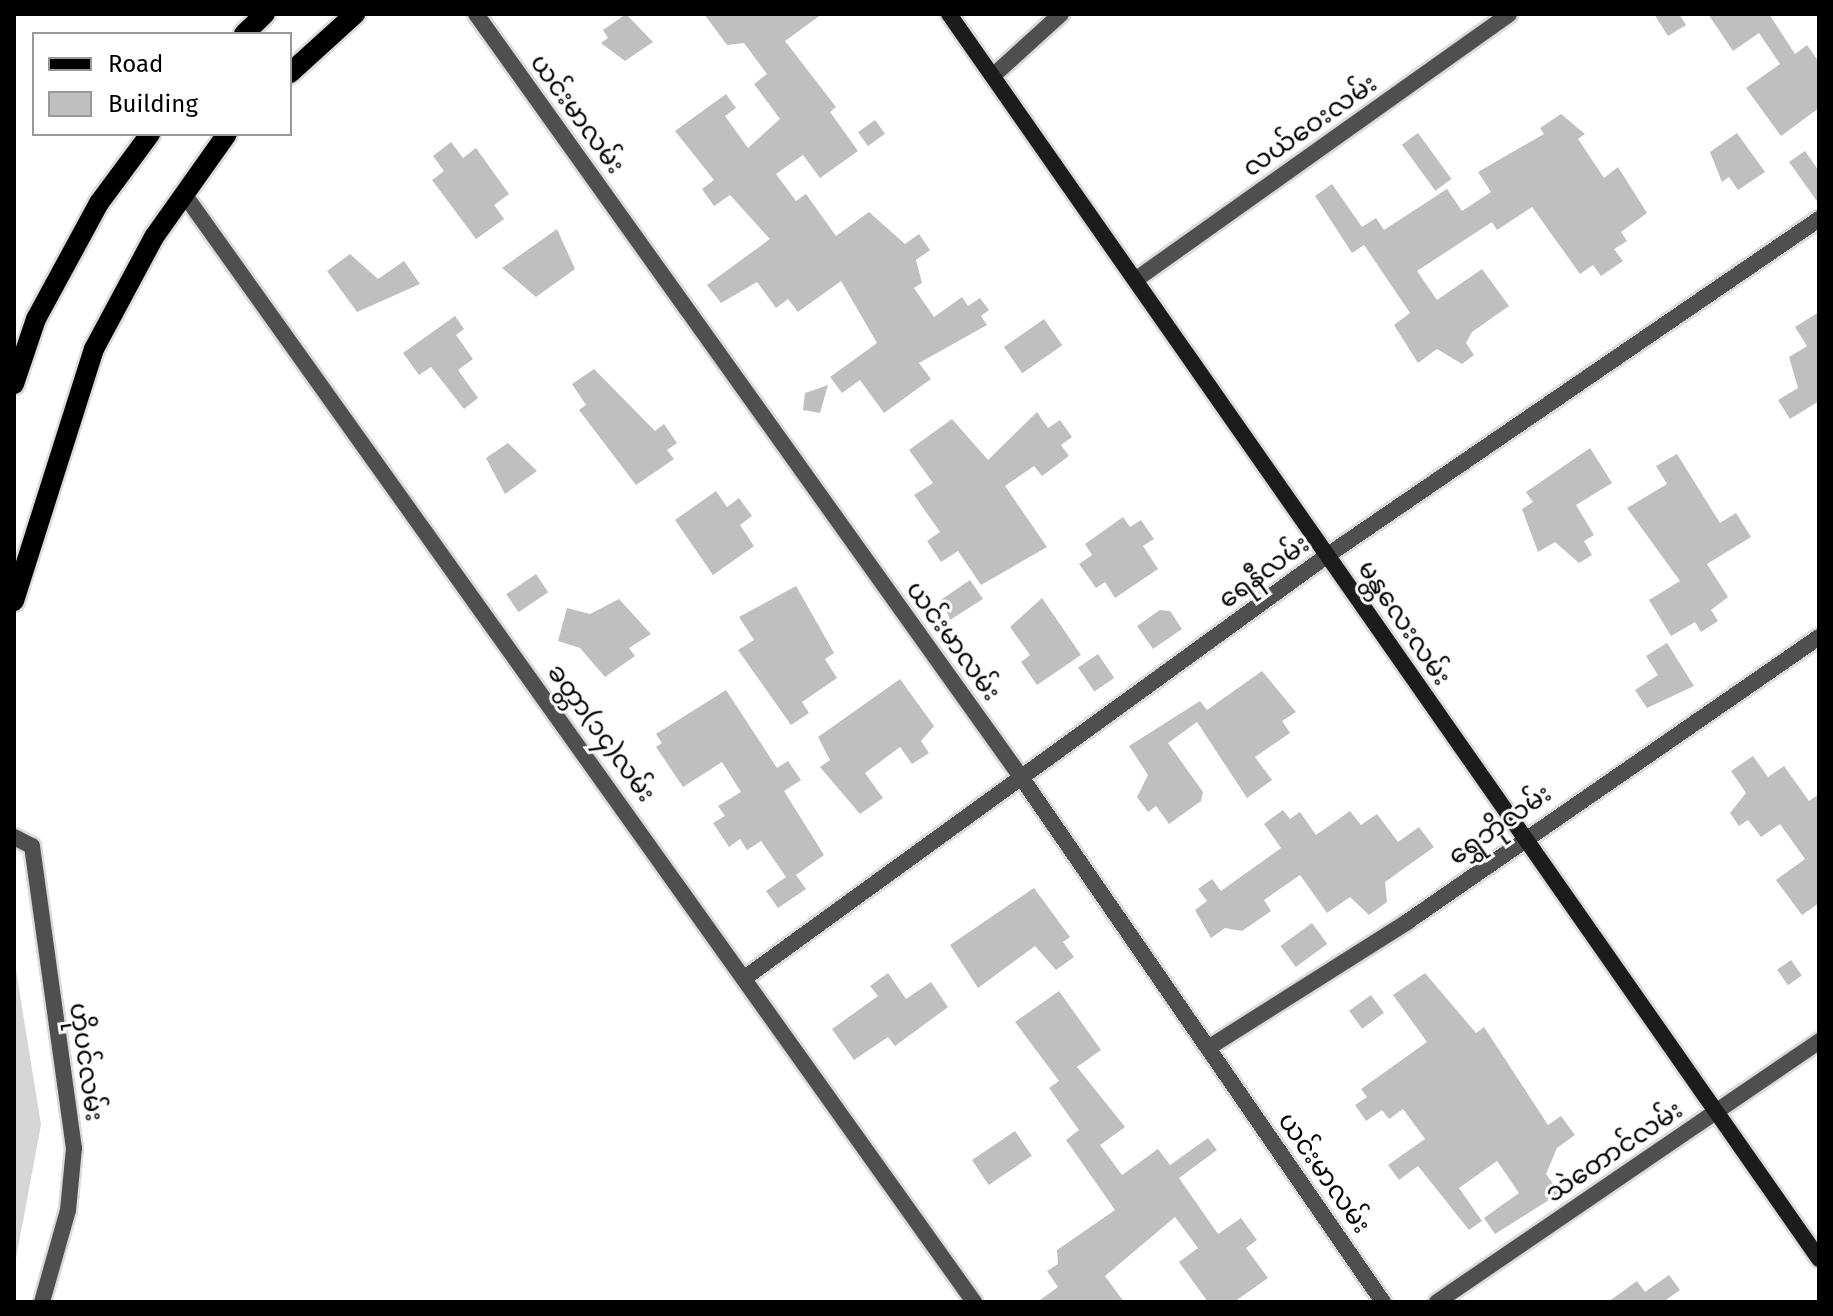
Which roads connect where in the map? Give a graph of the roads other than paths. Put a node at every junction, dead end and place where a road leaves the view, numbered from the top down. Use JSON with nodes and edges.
{"nodes":[{"id":1,"x":265,"y":14,"type":"edge"},
{"id":2,"x":355,"y":14,"type":"edge"},
{"id":3,"x":476,"y":14,"type":"edge"},
{"id":4,"x":949,"y":14,"type":"edge"},
{"id":5,"x":1061,"y":14,"type":"edge"},
{"id":6,"x":1509,"y":14,"type":"edge"},
{"id":7,"x":246,"y":32,"type":"edge"},
{"id":8,"x":292,"y":71,"type":"edge"},
{"id":9,"x":995,"y":74,"type":"junction"},
{"id":10,"x":149,"y":136,"type":"edge"},
{"id":11,"x":226,"y":136,"type":"edge"},
{"id":12,"x":184,"y":194,"type":"junction"},
{"id":13,"x":1819,"y":219,"type":"edge"},
{"id":14,"x":1138,"y":278,"type":"junction"},
{"id":15,"x":14,"y":384,"type":"edge"},
{"id":16,"x":1328,"y":555,"type":"junction"},
{"id":17,"x":14,"y":601,"type":"edge"},
{"id":18,"x":1819,"y":637,"type":"edge"},
{"id":19,"x":1021,"y":777,"type":"junction"},
{"id":20,"x":14,"y":837,"type":"edge"},
{"id":21,"x":1522,"y":837,"type":"junction"},
{"id":22,"x":746,"y":977,"type":"junction"},
{"id":23,"x":1819,"y":1041,"type":"edge"},
{"id":24,"x":1208,"y":1048,"type":"junction"},
{"id":25,"x":1715,"y":1112,"type":"junction"},
{"id":26,"x":1819,"y":1259,"type":"edge"},
{"id":27,"x":42,"y":1302,"type":"edge"},
{"id":28,"x":974,"y":1302,"type":"edge"},
{"id":29,"x":1383,"y":1302,"type":"edge"},
{"id":30,"x":1437,"y":1302,"type":"edge"}],
"edges":[{"from":1,"to":7,"type":"main road"},
{"from":2,"to":8,"type":"main road"},
{"from":3,"to":19,"type":"street","name":"ယင်းမာလမ်း"},
{"from":4,"to":9,"type":"main road","name":"မန္တလေးလမ်း"},
{"from":5,"to":9,"type":"street"},
{"from":6,"to":14,"type":"street","name":"လယ်ဝေးလမ်း"},
{"from":9,"to":14,"type":"main road","name":"မန္တလေးလမ်း"},
{"from":10,"to":15,"type":"main road"},
{"from":11,"to":12,"type":"main road"},
{"from":12,"to":17,"type":"main road"},
{"from":12,"to":22,"type":"street","name":"ခတ္တာ(၁၄)လမ်း"},
{"from":13,"to":16,"type":"street","name":"ရေနီလမ်း"},
{"from":14,"to":16,"type":"main road","name":"မန္တလေးလမ်း"},
{"from":16,"to":19,"type":"street","name":"ရေနီလမ်း"},
{"from":16,"to":21,"type":"main road","name":"မန္တလေးလမ်း"},
{"from":18,"to":21,"type":"street","name":"ရွှေဘိုလမ်း"},
{"from":19,"to":22,"type":"street","name":"ရေနီလမ်း"},
{"from":19,"to":24,"type":"street","name":"ယင်းမာလမ်း"},
{"from":20,"to":27,"type":"street","name":"ဟိုပင်လမ်း"},
{"from":21,"to":24,"type":"street","name":"ရွှေဘိုလမ်း"},
{"from":21,"to":25,"type":"main road","name":"မန္တလေးလမ်း"},
{"from":22,"to":28,"type":"street","name":"ခတ္တာ(၁၄)လမ်း"},
{"from":23,"to":25,"type":"street","name":"သဲတောင်လမ်း"},
{"from":24,"to":29,"type":"street","name":"ယင်းမာလမ်း"},
{"from":25,"to":26,"type":"main road","name":"မန္တလေးလမ်း"},
{"from":25,"to":30,"type":"street","name":"သဲတောင်လမ်း"}]}
